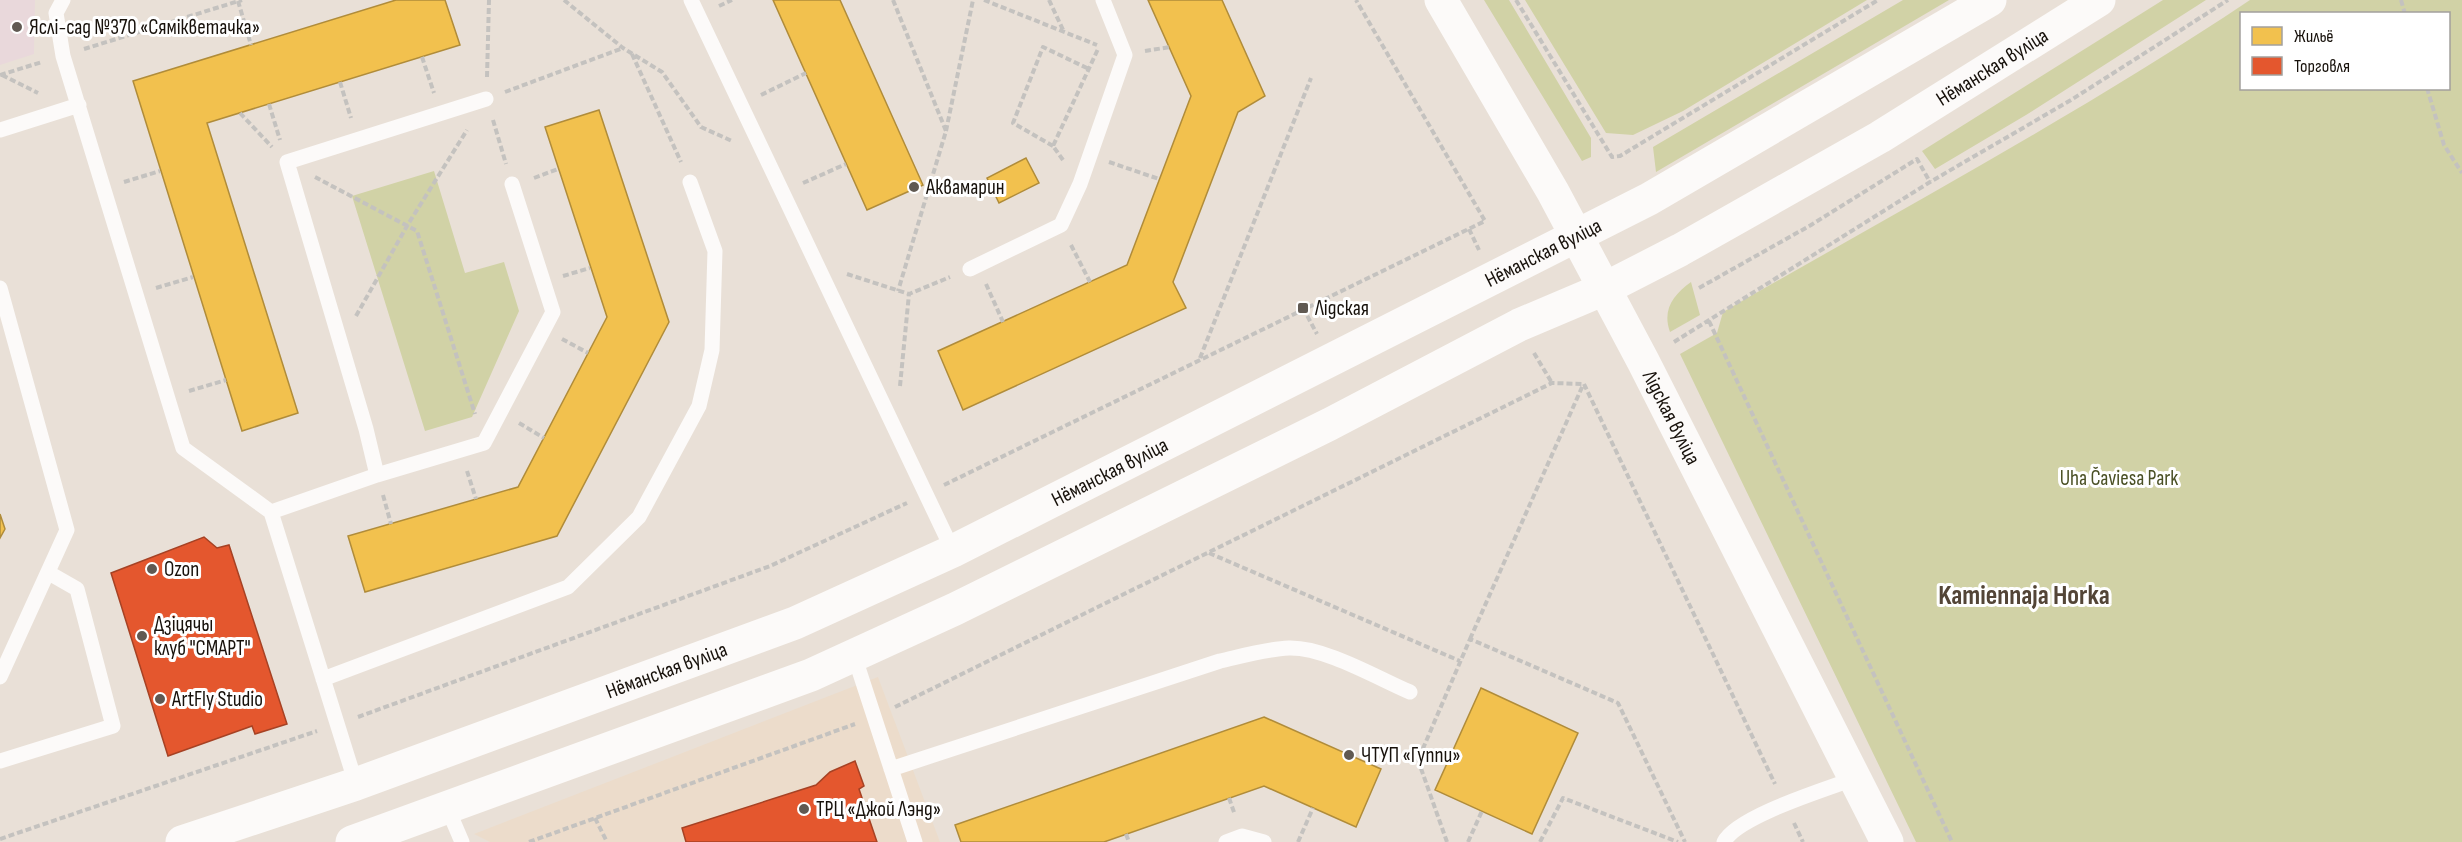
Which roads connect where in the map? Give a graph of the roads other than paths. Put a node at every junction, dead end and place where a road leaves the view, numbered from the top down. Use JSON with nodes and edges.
{"nodes":[{"id":1,"x":63,"y":0,"type":"edge"},
{"id":2,"x":691,"y":0,"type":"edge"},
{"id":3,"x":1103,"y":0,"type":"edge"},
{"id":4,"x":1441,"y":0,"type":"edge"},
{"id":5,"x":1990,"y":0,"type":"edge"},
{"id":6,"x":2099,"y":0,"type":"edge"},
{"id":7,"x":486,"y":99,"type":"road end"},
{"id":8,"x":74,"y":106,"type":"junction"},
{"id":9,"x":0,"y":130,"type":"edge"},
{"id":10,"x":690,"y":182,"type":"road end"},
{"id":11,"x":512,"y":184,"type":"road end"},
{"id":12,"x":1575,"y":236,"type":"junction"},
{"id":13,"x":974,"y":267,"type":"road end"},
{"id":14,"x":0,"y":288,"type":"edge"},
{"id":15,"x":1604,"y":289,"type":"junction"},
{"id":16,"x":377,"y":474,"type":"junction"},
{"id":17,"x":271,"y":512,"type":"junction"},
{"id":18,"x":953,"y":551,"type":"junction"},
{"id":19,"x":49,"y":573,"type":"junction"},
{"id":20,"x":854,"y":655,"type":"junction"},
{"id":21,"x":0,"y":677,"type":"edge"},
{"id":22,"x":323,"y":679,"type":"junction"},
{"id":23,"x":1410,"y":692,"type":"dead end"},
{"id":24,"x":567,"y":708,"type":"junction"},
{"id":25,"x":582,"y":758,"type":"junction"},
{"id":26,"x":0,"y":761,"type":"edge"},
{"id":27,"x":891,"y":769,"type":"junction"},
{"id":28,"x":1856,"y":778,"type":"junction"},
{"id":29,"x":356,"y":784,"type":"junction"},
{"id":30,"x":447,"y":807,"type":"junction"},
{"id":31,"x":182,"y":842,"type":"edge"},
{"id":32,"x":352,"y":842,"type":"edge"},
{"id":33,"x":462,"y":842,"type":"edge"},
{"id":34,"x":915,"y":842,"type":"edge"},
{"id":35,"x":1226,"y":842,"type":"edge"},
{"id":36,"x":1264,"y":842,"type":"edge"},
{"id":37,"x":1724,"y":842,"type":"edge"},
{"id":38,"x":1887,"y":842,"type":"edge"}],
"edges":[{"from":1,"to":8,"type":"lane"},
{"from":2,"to":18,"type":"lane"},
{"from":3,"to":13,"type":"lane"},
{"from":4,"to":12,"type":"main road","name":"Лідская вуліца"},
{"from":5,"to":12,"type":"main road","name":"Нёманская вуліца"},
{"from":6,"to":15,"type":"main road","name":"Нёманская вуліца"},
{"from":7,"to":16,"type":"lane"},
{"from":8,"to":9,"type":"lane"},
{"from":8,"to":17,"type":"lane"},
{"from":10,"to":22,"type":"lane"},
{"from":11,"to":16,"type":"lane"},
{"from":12,"to":15,"type":"main road","name":"Лідская вуліца"},
{"from":12,"to":18,"type":"main road","name":"Нёманская вуліца"},
{"from":14,"to":19,"type":"lane"},
{"from":15,"to":20,"type":"main road","name":"Нёманская вуліца"},
{"from":15,"to":28,"type":"main road","name":"Лідская вуліца"},
{"from":16,"to":17,"type":"lane"},
{"from":17,"to":22,"type":"lane"},
{"from":18,"to":24,"type":"main road","name":"Нёманская вуліца"},
{"from":19,"to":21,"type":"lane"},
{"from":19,"to":26,"type":"lane"},
{"from":20,"to":25,"type":"main road","name":"Нёманская вуліца"},
{"from":20,"to":27,"type":"lane"},
{"from":22,"to":29,"type":"lane"},
{"from":23,"to":27,"type":"lane"},
{"from":24,"to":25,"type":"main road"},
{"from":24,"to":29,"type":"main road","name":"Нёманская вуліца"},
{"from":25,"to":30,"type":"main road","name":"Нёманская вуліца"},
{"from":27,"to":34,"type":"lane"},
{"from":28,"to":37,"type":"lane"},
{"from":28,"to":38,"type":"main road","name":"Лідская вуліца"},
{"from":29,"to":31,"type":"main road","name":"Нёманская вуліца"},
{"from":30,"to":32,"type":"main road","name":"Нёманская вуліца"},
{"from":30,"to":33,"type":"lane"},
{"from":35,"to":36,"type":"lane"}]}
